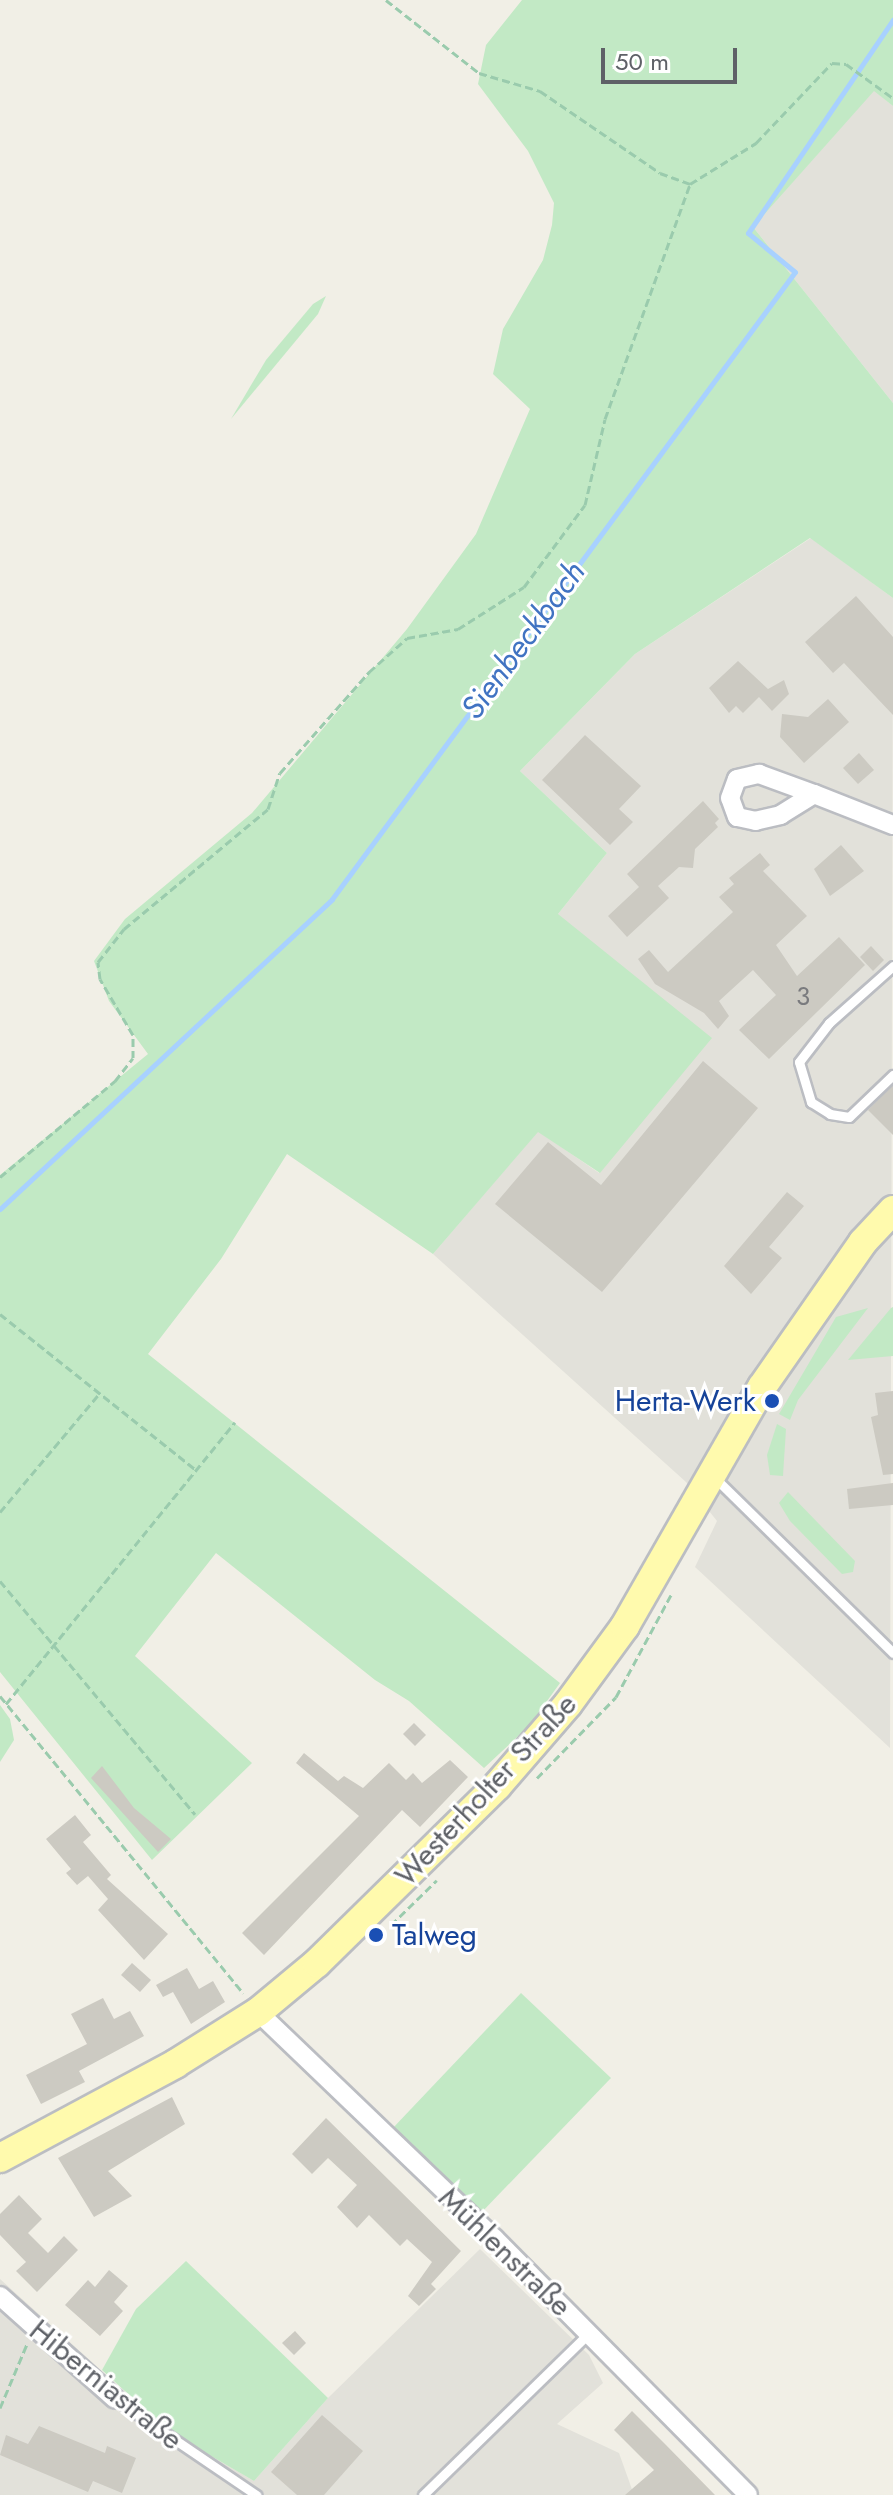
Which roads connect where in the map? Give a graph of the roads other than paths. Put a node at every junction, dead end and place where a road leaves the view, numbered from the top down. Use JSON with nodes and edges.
{"nodes":[{"id":1,"x":814,"y":794,"type":"dead end"},
{"id":2,"x":893,"y":825,"type":"edge"},
{"id":3,"x":893,"y":966,"type":"edge"},
{"id":4,"x":893,"y":1075,"type":"edge"},
{"id":5,"x":893,"y":1210,"type":"edge"},
{"id":6,"x":712,"y":1475,"type":"junction"},
{"id":7,"x":893,"y":1653,"type":"edge"},
{"id":8,"x":258,"y":2012,"type":"junction"},
{"id":9,"x":0,"y":2158,"type":"edge"},
{"id":10,"x":0,"y":2296,"type":"edge"},
{"id":11,"x":588,"y":2334,"type":"junction"},
{"id":12,"x":115,"y":2399,"type":"joint"},
{"id":13,"x":256,"y":2495,"type":"edge"},
{"id":14,"x":423,"y":2495,"type":"edge"},
{"id":15,"x":748,"y":2495,"type":"edge"}],
"edges":[{"from":1,"to":2,"type":"street"},
{"from":3,"to":4,"type":"lane"},
{"from":5,"to":6,"type":"main road","name":"Westerholter Straße"},
{"from":6,"to":7,"type":"lane"},
{"from":6,"to":8,"type":"main road","name":"Westerholter Straße"},
{"from":8,"to":9,"type":"main road","name":"Westerholter Straße"},
{"from":8,"to":11,"type":"street","name":"Mühlenstraße"},
{"from":10,"to":12,"type":"street","name":"Hiberniastraße"},
{"from":11,"to":14,"type":"lane"},
{"from":11,"to":15,"type":"street","name":"Mühlenstraße"},
{"from":12,"to":13,"type":"lane","name":"Hiberniastraße"}]}
